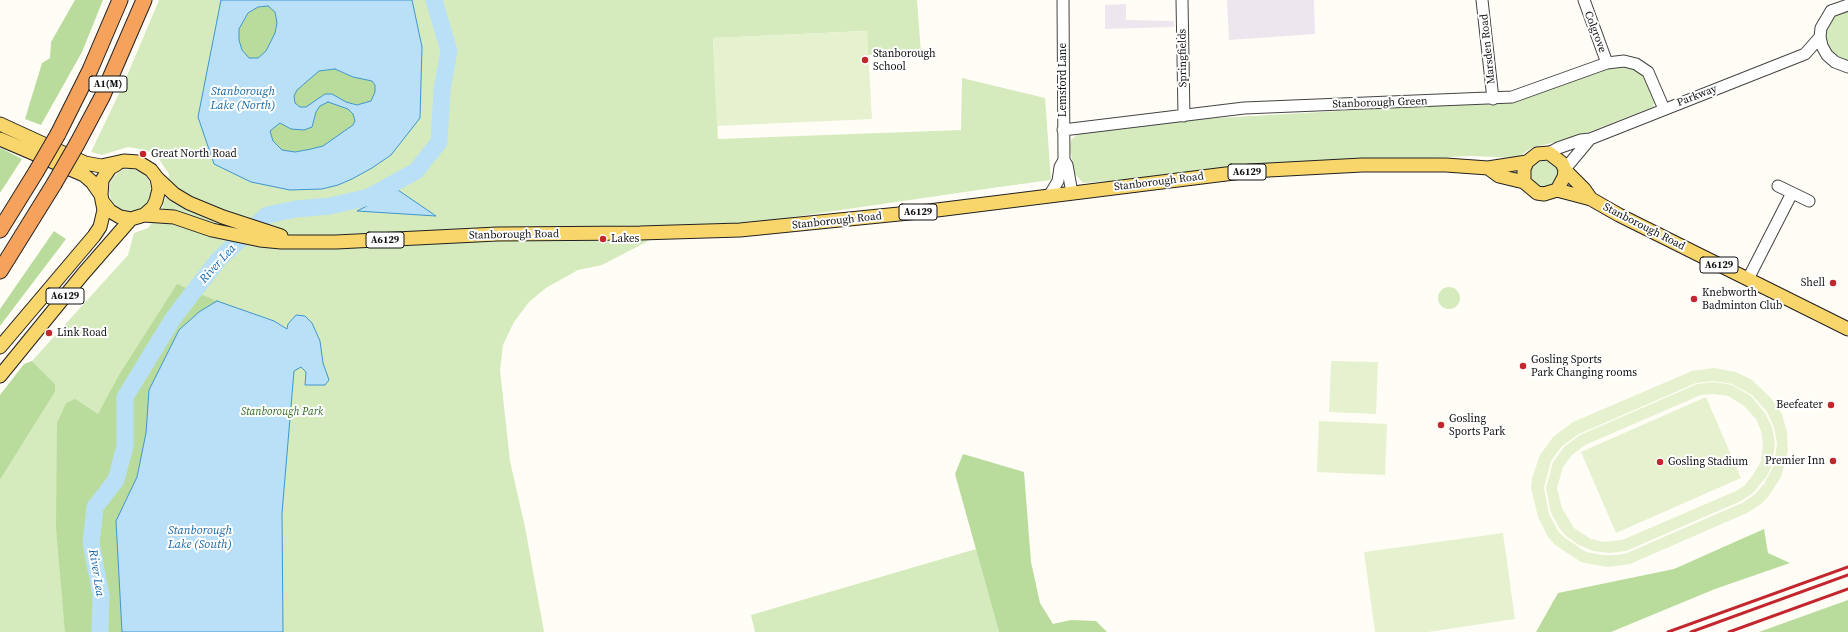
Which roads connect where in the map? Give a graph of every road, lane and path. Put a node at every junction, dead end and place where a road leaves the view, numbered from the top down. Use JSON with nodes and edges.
{"nodes":[{"id":1,"x":120,"y":0,"type":"edge"},
{"id":2,"x":144,"y":0,"type":"edge"},
{"id":3,"x":1063,"y":0,"type":"edge"},
{"id":4,"x":1182,"y":0,"type":"edge"},
{"id":5,"x":1482,"y":0,"type":"edge"},
{"id":6,"x":1584,"y":0,"type":"edge"},
{"id":7,"x":1848,"y":5,"type":"edge"},
{"id":8,"x":1832,"y":6,"type":"edge"},
{"id":9,"x":1820,"y":37,"type":"junction"},
{"id":10,"x":1805,"y":54,"type":"junction"},
{"id":11,"x":1829,"y":57,"type":"junction"},
{"id":12,"x":1607,"y":63,"type":"junction"},
{"id":13,"x":1848,"y":67,"type":"edge"},
{"id":14,"x":1493,"y":99,"type":"junction"},
{"id":15,"x":1664,"y":109,"type":"junction"},
{"id":16,"x":1184,"y":116,"type":"junction"},
{"id":17,"x":0,"y":124,"type":"edge"},
{"id":18,"x":1064,"y":130,"type":"junction"},
{"id":19,"x":0,"y":139,"type":"edge"},
{"id":20,"x":1590,"y":139,"type":"junction"},
{"id":21,"x":1549,"y":153,"type":"junction"},
{"id":22,"x":1064,"y":160,"type":"junction"},
{"id":23,"x":1527,"y":162,"type":"junction"},
{"id":24,"x":117,"y":164,"type":"junction"},
{"id":25,"x":1488,"y":168,"type":"junction"},
{"id":26,"x":1565,"y":169,"type":"junction"},
{"id":27,"x":157,"y":178,"type":"junction"},
{"id":28,"x":1524,"y":182,"type":"junction"},
{"id":29,"x":1778,"y":186,"type":"dead end"},
{"id":30,"x":1557,"y":190,"type":"junction"},
{"id":31,"x":1072,"y":193,"type":"junction"},
{"id":32,"x":1792,"y":193,"type":"junction"},
{"id":33,"x":1049,"y":196,"type":"junction"},
{"id":34,"x":102,"y":199,"type":"junction"},
{"id":35,"x":1591,"y":199,"type":"junction"},
{"id":36,"x":1809,"y":201,"type":"dead end"},
{"id":37,"x":138,"y":217,"type":"junction"},
{"id":38,"x":0,"y":230,"type":"edge"},
{"id":39,"x":264,"y":236,"type":"junction"},
{"id":40,"x":0,"y":271,"type":"edge"},
{"id":41,"x":1748,"y":279,"type":"junction"},
{"id":42,"x":1848,"y":329,"type":"edge"},
{"id":43,"x":0,"y":347,"type":"edge"},
{"id":44,"x":0,"y":376,"type":"edge"}],
"edges":[{"from":1,"to":38,"type":"highway","number":"A1(M)","bridge":true},
{"from":2,"to":40,"type":"highway","number":"A1(M)","bridge":true},
{"from":3,"to":18,"type":"street","name":"Lemsford Lane"},
{"from":4,"to":16,"type":"street","name":"Springfields"},
{"from":5,"to":14,"type":"street","name":"Marsden Road"},
{"from":6,"to":12,"type":"street","name":"Colgrove"},
{"from":7,"to":8,"type":"street"},
{"from":8,"to":9,"type":"street"},
{"from":9,"to":10,"type":"street","name":"Parkway"},
{"from":9,"to":11,"type":"street"},
{"from":10,"to":11,"type":"street","name":"Parkway"},
{"from":10,"to":15,"type":"street","name":"Parkway"},
{"from":11,"to":13,"type":"street"},
{"from":12,"to":14,"type":"street","name":"Stanborough Green"},
{"from":12,"to":15,"type":"street","name":"Stanborough Green"},
{"from":14,"to":16,"type":"street","name":"Stanborough Green"},
{"from":15,"to":20,"type":"street","name":"Parkway"},
{"from":16,"to":18,"type":"street","name":"Stanborough Green"},
{"from":17,"to":24,"type":"main road"},
{"from":18,"to":22,"type":"street","name":"Lemsford Lane"},
{"from":19,"to":34,"type":"main road"},
{"from":20,"to":21,"type":"street","name":"Parkway"},
{"from":20,"to":26,"type":"street","name":"Parkway"},
{"from":21,"to":23,"type":"main road","name":"Stanborough Road"},
{"from":21,"to":26,"type":"main road","name":"Stanborough Road"},
{"from":22,"to":31,"type":"street","name":"Lemsford Lane"},
{"from":22,"to":33,"type":"street","name":"Lemsford Lane"},
{"from":23,"to":25,"type":"main road","name":"Stanborough Road","number":"A6129"},
{"from":23,"to":28,"type":"main road"},
{"from":24,"to":27,"type":"main road"},
{"from":24,"to":34,"type":"main road"},
{"from":25,"to":28,"type":"main road","name":"Stanborough Road","number":"A6129"},
{"from":25,"to":31,"type":"main road","name":"Stanborough Road","number":"A6129"},
{"from":26,"to":30,"type":"main road"},
{"from":26,"to":35,"type":"main road","name":"Stanborough Road","number":"A6129"},
{"from":27,"to":37,"type":"main road"},
{"from":27,"to":39,"type":"main road","number":"A6129"},
{"from":28,"to":30,"type":"main road","name":"Stanborough Road"},
{"from":29,"to":32,"type":"street"},
{"from":30,"to":35,"type":"main road","name":"Stanborough Road","number":"A6129"},
{"from":31,"to":33,"type":"main road","name":"Stanborough Road","number":"A6129"},
{"from":32,"to":36,"type":"street"},
{"from":32,"to":41,"type":"street"},
{"from":33,"to":39,"type":"main road","name":"Stanborough Road","number":"A6129"},
{"from":34,"to":37,"type":"main road"},
{"from":34,"to":43,"type":"main road","number":"A6129"},
{"from":35,"to":41,"type":"main road","name":"Stanborough Road","number":"A6129"},
{"from":37,"to":39,"type":"main road","number":"A6129"},
{"from":37,"to":44,"type":"main road","number":"A6129"},
{"from":41,"to":42,"type":"main road","name":"Stanborough Road","number":"A6129"}]}
